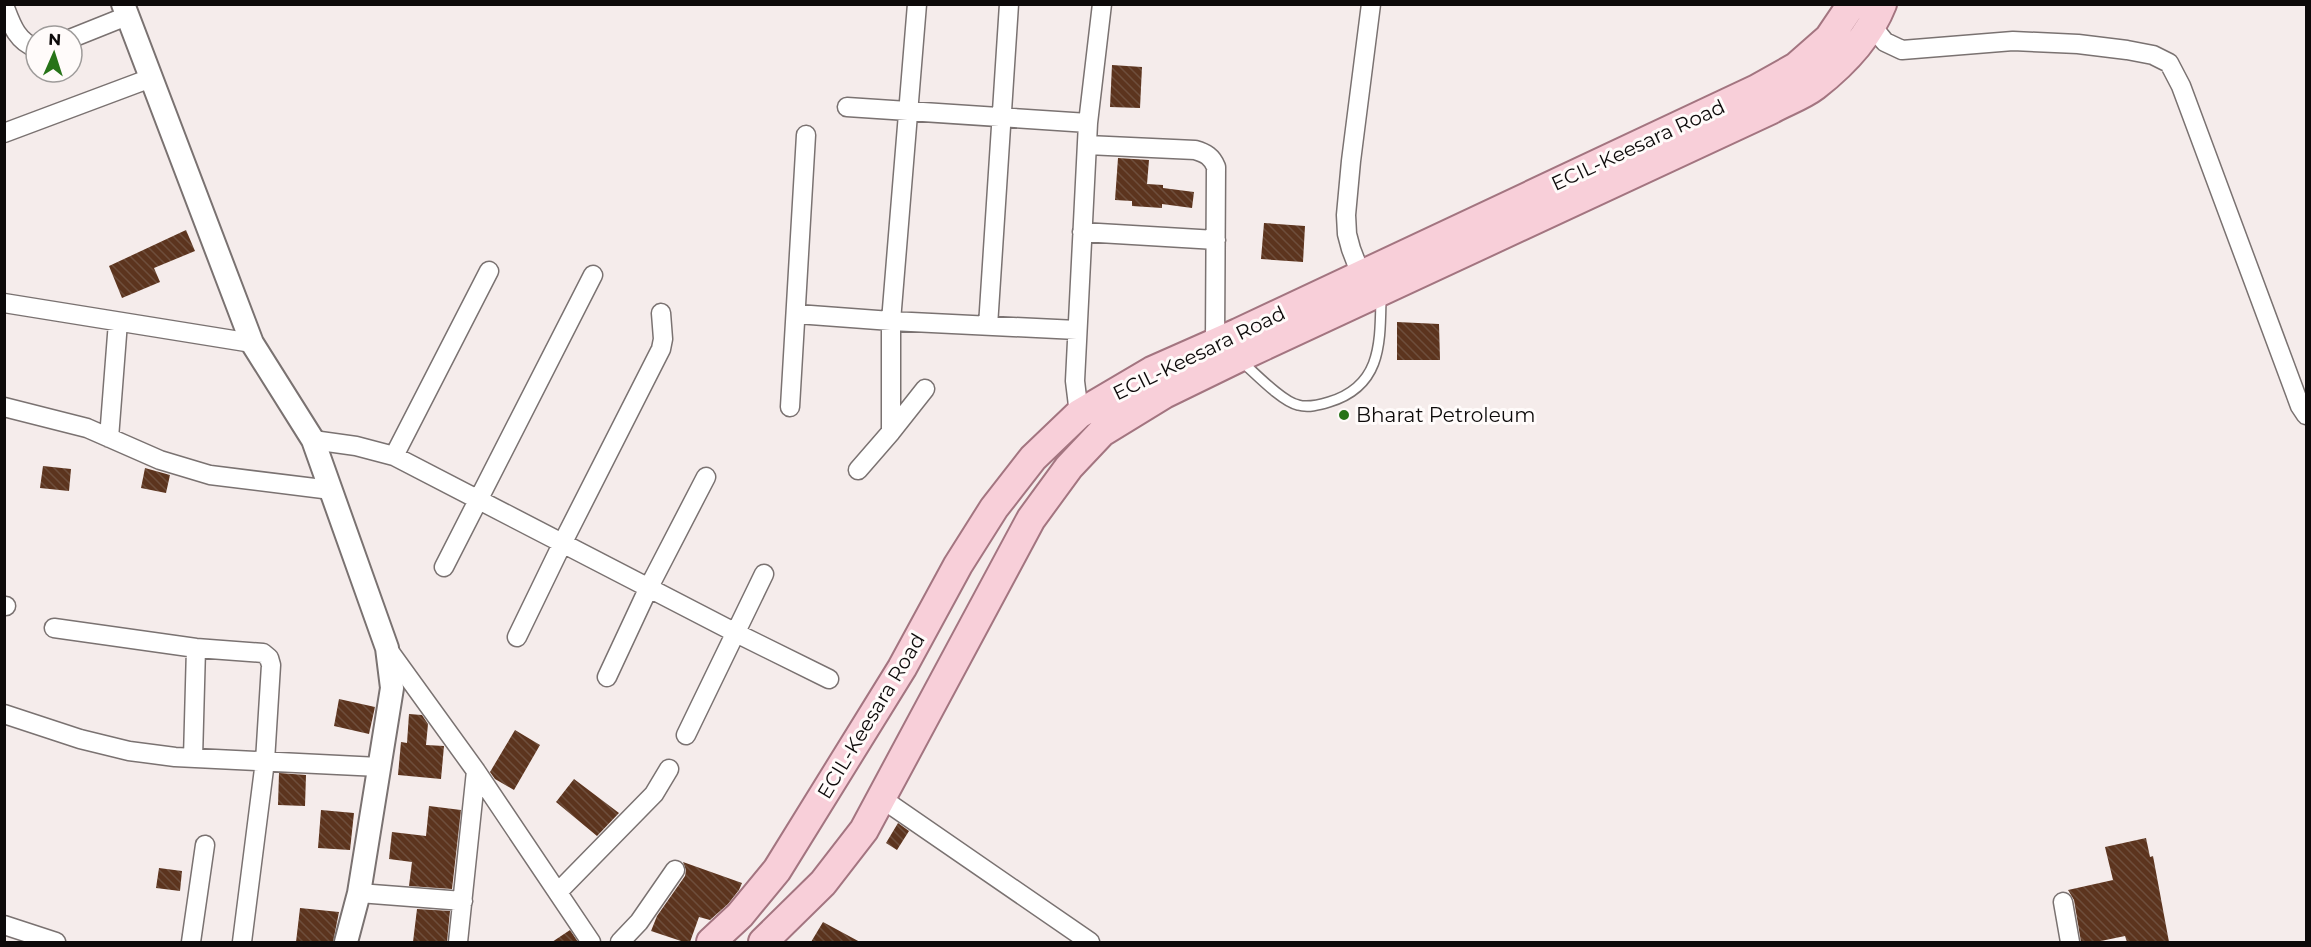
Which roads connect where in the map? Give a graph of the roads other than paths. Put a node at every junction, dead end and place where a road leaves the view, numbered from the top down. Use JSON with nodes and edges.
{"nodes":[{"id":1,"x":917,"y":4,"type":"edge"},
{"id":2,"x":1009,"y":4,"type":"edge"},
{"id":3,"x":1102,"y":4,"type":"edge"},
{"id":4,"x":1371,"y":4,"type":"edge"},
{"id":5,"x":4,"y":5,"type":"edge"},
{"id":6,"x":125,"y":10,"type":"edge"},
{"id":7,"x":1868,"y":11,"type":"edge"},
{"id":8,"x":84,"y":32,"type":"edge"},
{"id":9,"x":24,"y":42,"type":"edge"},
{"id":10,"x":151,"y":78,"type":"junction"},
{"id":11,"x":847,"y":107,"type":"dead end"},
{"id":12,"x":910,"y":110,"type":"junction"},
{"id":13,"x":1001,"y":117,"type":"junction"},
{"id":14,"x":1088,"y":123,"type":"junction"},
{"id":15,"x":4,"y":133,"type":"edge"},
{"id":16,"x":806,"y":135,"type":"dead end"},
{"id":17,"x":1087,"y":145,"type":"junction"},
{"id":18,"x":1082,"y":232,"type":"junction"},
{"id":19,"x":1216,"y":240,"type":"junction"},
{"id":20,"x":489,"y":271,"type":"dead end"},
{"id":21,"x":593,"y":275,"type":"dead end"},
{"id":22,"x":1371,"y":283,"type":"junction"},
{"id":23,"x":4,"y":303,"type":"edge"},
{"id":24,"x":661,"y":313,"type":"dead end"},
{"id":25,"x":797,"y":315,"type":"junction"},
{"id":26,"x":891,"y":321,"type":"junction"},
{"id":27,"x":118,"y":322,"type":"junction"},
{"id":28,"x":988,"y":326,"type":"junction"},
{"id":29,"x":1077,"y":330,"type":"junction"},
{"id":30,"x":252,"y":343,"type":"junction"},
{"id":31,"x":1226,"y":351,"type":"junction"},
{"id":32,"x":925,"y":389,"type":"dead end"},
{"id":33,"x":4,"y":407,"type":"edge"},
{"id":34,"x":790,"y":408,"type":"dead end"},
{"id":35,"x":1079,"y":414,"type":"junction"},
{"id":36,"x":2307,"y":415,"type":"edge"},
{"id":37,"x":891,"y":432,"type":"junction"},
{"id":38,"x":108,"y":438,"type":"junction"},
{"id":39,"x":314,"y":440,"type":"junction"},
{"id":40,"x":394,"y":456,"type":"junction"},
{"id":41,"x":858,"y":470,"type":"dead end"},
{"id":42,"x":706,"y":477,"type":"dead end"},
{"id":43,"x":331,"y":490,"type":"junction"},
{"id":44,"x":478,"y":498,"type":"junction"},
{"id":45,"x":563,"y":542,"type":"junction"},
{"id":46,"x":444,"y":567,"type":"dead end"},
{"id":47,"x":764,"y":574,"type":"dead end"},
{"id":48,"x":649,"y":587,"type":"junction"},
{"id":49,"x":54,"y":628,"type":"dead end"},
{"id":50,"x":736,"y":633,"type":"junction"},
{"id":51,"x":518,"y":636,"type":"dead end"},
{"id":52,"x":196,"y":648,"type":"junction"},
{"id":53,"x":387,"y":648,"type":"junction"},
{"id":54,"x":607,"y":677,"type":"dead end"},
{"id":55,"x":829,"y":679,"type":"dead end"},
{"id":56,"x":4,"y":714,"type":"edge"},
{"id":57,"x":686,"y":735,"type":"dead end"},
{"id":58,"x":193,"y":758,"type":"junction"},
{"id":59,"x":265,"y":761,"type":"junction"},
{"id":60,"x":380,"y":767,"type":"junction"},
{"id":61,"x":669,"y":769,"type":"dead end"},
{"id":62,"x":476,"y":771,"type":"junction"},
{"id":63,"x":881,"y":798,"type":"junction"},
{"id":64,"x":206,"y":845,"type":"dead end"},
{"id":65,"x":675,"y":870,"type":"dead end"},
{"id":66,"x":358,"y":892,"type":"junction"},
{"id":67,"x":558,"y":892,"type":"junction"},
{"id":68,"x":463,"y":901,"type":"junction"},
{"id":69,"x":2063,"y":902,"type":"dead end"},
{"id":70,"x":4,"y":925,"type":"edge"},
{"id":71,"x":56,"y":942,"type":"edge"},
{"id":72,"x":191,"y":942,"type":"edge"},
{"id":73,"x":242,"y":942,"type":"edge"},
{"id":74,"x":346,"y":942,"type":"edge"},
{"id":75,"x":458,"y":942,"type":"edge"},
{"id":76,"x":591,"y":942,"type":"edge"},
{"id":77,"x":620,"y":942,"type":"edge"},
{"id":78,"x":711,"y":942,"type":"edge"},
{"id":79,"x":763,"y":942,"type":"edge"},
{"id":80,"x":1090,"y":942,"type":"edge"},
{"id":81,"x":2070,"y":942,"type":"edge"}],
"edges":[{"from":1,"to":12,"type":"street"},
{"from":2,"to":13,"type":"street"},
{"from":3,"to":14,"type":"street"},
{"from":4,"to":22,"type":"street"},
{"from":5,"to":9,"type":"street"},
{"from":6,"to":8,"type":"street"},
{"from":6,"to":10,"type":"street"},
{"from":7,"to":22,"type":"main road","name":"ECIL-Keesara Road"},
{"from":7,"to":36,"type":"street"},
{"from":10,"to":15,"type":"street"},
{"from":10,"to":30,"type":"street"},
{"from":11,"to":12,"type":"street"},
{"from":12,"to":13,"type":"street"},
{"from":12,"to":26,"type":"street"},
{"from":13,"to":14,"type":"street"},
{"from":13,"to":28,"type":"street"},
{"from":14,"to":17,"type":"street"},
{"from":16,"to":25,"type":"street"},
{"from":17,"to":18,"type":"street"},
{"from":17,"to":19,"type":"street"},
{"from":18,"to":19,"type":"street"},
{"from":18,"to":29,"type":"street"},
{"from":19,"to":31,"type":"street"},
{"from":20,"to":40,"type":"street"},
{"from":21,"to":44,"type":"street"},
{"from":22,"to":31,"type":"main road","name":"ECIL-Keesara Road"},
{"from":22,"to":31,"type":"lane"},
{"from":23,"to":27,"type":"street"},
{"from":24,"to":45,"type":"street"},
{"from":25,"to":26,"type":"street"},
{"from":25,"to":34,"type":"street"},
{"from":26,"to":28,"type":"street"},
{"from":26,"to":37,"type":"street"},
{"from":27,"to":30,"type":"street"},
{"from":27,"to":38,"type":"street"},
{"from":28,"to":29,"type":"street"},
{"from":29,"to":35,"type":"street"},
{"from":30,"to":39,"type":"street"},
{"from":31,"to":35,"type":"main road","name":"ECIL-Keesara Road"},
{"from":31,"to":63,"type":"main road","name":"ECIL-Keesara Road"},
{"from":32,"to":37,"type":"street"},
{"from":33,"to":38,"type":"street"},
{"from":35,"to":78,"type":"main road","name":"ECIL-Keesara Road"},
{"from":37,"to":41,"type":"street"},
{"from":38,"to":43,"type":"street"},
{"from":39,"to":40,"type":"street"},
{"from":39,"to":43,"type":"street"},
{"from":40,"to":44,"type":"street"},
{"from":42,"to":48,"type":"street"},
{"from":43,"to":53,"type":"street"},
{"from":44,"to":45,"type":"street"},
{"from":44,"to":46,"type":"street"},
{"from":45,"to":48,"type":"street"},
{"from":45,"to":51,"type":"street"},
{"from":47,"to":50,"type":"street"},
{"from":48,"to":50,"type":"street"},
{"from":48,"to":54,"type":"street"},
{"from":49,"to":52,"type":"street"},
{"from":50,"to":55,"type":"street"},
{"from":50,"to":57,"type":"street"},
{"from":52,"to":58,"type":"street"},
{"from":52,"to":59,"type":"street"},
{"from":53,"to":60,"type":"street"},
{"from":53,"to":62,"type":"street"},
{"from":56,"to":58,"type":"street"},
{"from":58,"to":59,"type":"street"},
{"from":59,"to":60,"type":"street"},
{"from":59,"to":73,"type":"street"},
{"from":60,"to":66,"type":"street"},
{"from":61,"to":67,"type":"street"},
{"from":62,"to":67,"type":"street"},
{"from":62,"to":68,"type":"street"},
{"from":63,"to":79,"type":"main road","name":"ECIL-Keesara Road"},
{"from":63,"to":80,"type":"street"},
{"from":64,"to":72,"type":"street"},
{"from":65,"to":77,"type":"street"},
{"from":66,"to":68,"type":"street"},
{"from":66,"to":74,"type":"street"},
{"from":67,"to":76,"type":"street"},
{"from":68,"to":75,"type":"street"},
{"from":69,"to":81,"type":"street"},
{"from":70,"to":71,"type":"street"}]}
